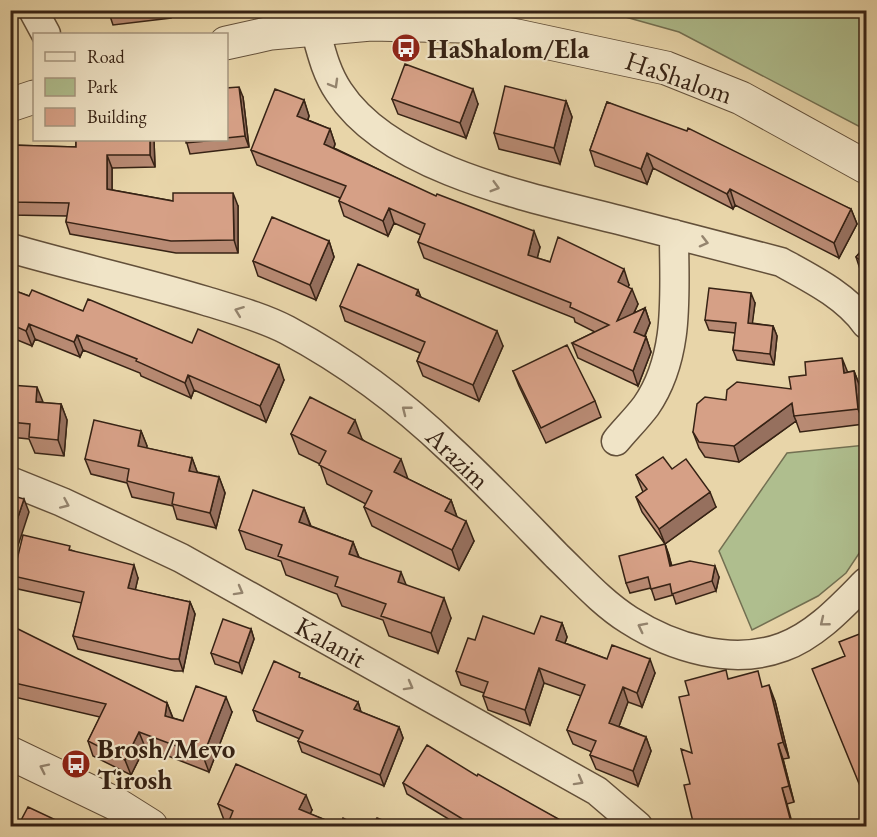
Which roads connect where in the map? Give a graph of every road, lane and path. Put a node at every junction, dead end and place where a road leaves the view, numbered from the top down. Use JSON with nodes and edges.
{"nodes":[{"id":1,"x":33,"y":10,"type":"edge"},
{"id":2,"x":315,"y":29,"type":"junction"},
{"id":3,"x":45,"y":33,"type":"edge"},
{"id":4,"x":228,"y":43,"type":"edge"},
{"id":5,"x":33,"y":97,"type":"edge"},
{"id":6,"x":10,"y":105,"type":"edge"},
{"id":7,"x":867,"y":167,"type":"edge"},
{"id":8,"x":674,"y":234,"type":"junction"},
{"id":9,"x":10,"y":248,"type":"edge"},
{"id":10,"x":867,"y":324,"type":"edge"},
{"id":11,"x":615,"y":441,"type":"dead end"},
{"id":12,"x":10,"y":481,"type":"edge"},
{"id":13,"x":867,"y":582,"type":"edge"},
{"id":14,"x":10,"y":753,"type":"edge"},
{"id":15,"x":150,"y":826,"type":"edge"},
{"id":16,"x":638,"y":826,"type":"edge"}],
"edges":[{"from":1,"to":3,"type":"street"},
{"from":2,"to":4,"type":"street","name":"HaShalom"},
{"from":2,"to":7,"type":"street","name":"HaShalom"},
{"from":2,"to":8,"type":"street","one_way":true},
{"from":5,"to":6,"type":"street"},
{"from":8,"to":10,"type":"street","one_way":true},
{"from":8,"to":11,"type":"street"},
{"from":13,"to":9,"type":"street","name":"Arazim","one_way":true},
{"from":12,"to":16,"type":"street","name":"Kalanit","one_way":true},
{"from":15,"to":14,"type":"street","one_way":true}]}
